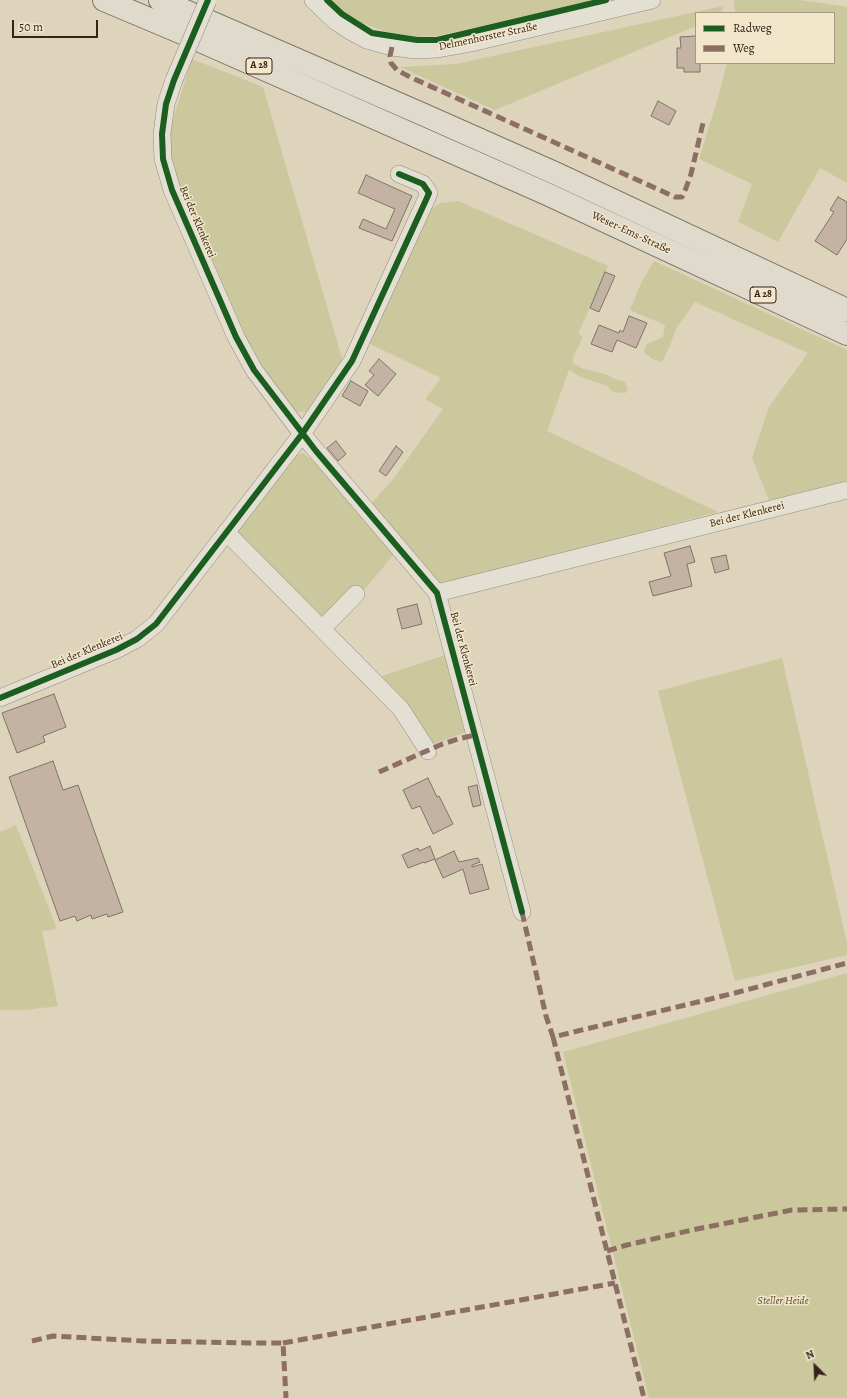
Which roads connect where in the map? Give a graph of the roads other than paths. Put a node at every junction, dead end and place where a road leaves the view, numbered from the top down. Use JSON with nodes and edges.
{"nodes":[{"id":1,"x":104,"y":0,"type":"edge"},
{"id":2,"x":160,"y":0,"type":"edge"},
{"id":3,"x":208,"y":0,"type":"edge"},
{"id":4,"x":313,"y":0,"type":"edge"},
{"id":5,"x":652,"y":0,"type":"edge"},
{"id":6,"x":399,"y":174,"type":"dead end"},
{"id":7,"x":847,"y":310,"type":"edge"},
{"id":8,"x":847,"y":334,"type":"edge"},
{"id":9,"x":302,"y":434,"type":"junction"},
{"id":10,"x":847,"y":490,"type":"edge"},
{"id":11,"x":226,"y":532,"type":"junction"},
{"id":12,"x":437,"y":593,"type":"junction"},
{"id":13,"x":356,"y":594,"type":"dead end"},
{"id":14,"x":322,"y":629,"type":"junction"},
{"id":15,"x":0,"y":698,"type":"edge"},
{"id":16,"x":428,"y":751,"type":"dead end"},
{"id":17,"x":522,"y":912,"type":"dead end"}],
"edges":[{"from":1,"to":8,"type":"highway","name":"Weser-Ems-Straße","number":"A 28"},
{"from":2,"to":7,"type":"highway","name":"Weser-Ems-Straße","number":"A 28"},
{"from":3,"to":9,"type":"street","name":"Bei der Klenkerei","bridge":true},
{"from":4,"to":5,"type":"street","name":"Delmenhorster Straße"},
{"from":6,"to":9,"type":"street","name":"Bei der Klenkerei"},
{"from":9,"to":11,"type":"street","name":"Bei der Klenkerei"},
{"from":9,"to":12,"type":"street","name":"Bei der Klenkerei"},
{"from":10,"to":12,"type":"street","name":"Bei der Klenkerei"},
{"from":11,"to":14,"type":"street"},
{"from":11,"to":15,"type":"street","name":"Bei der Klenkerei"},
{"from":12,"to":17,"type":"street","name":"Bei der Klenkerei"},
{"from":13,"to":14,"type":"street"},
{"from":14,"to":16,"type":"street"}]}
